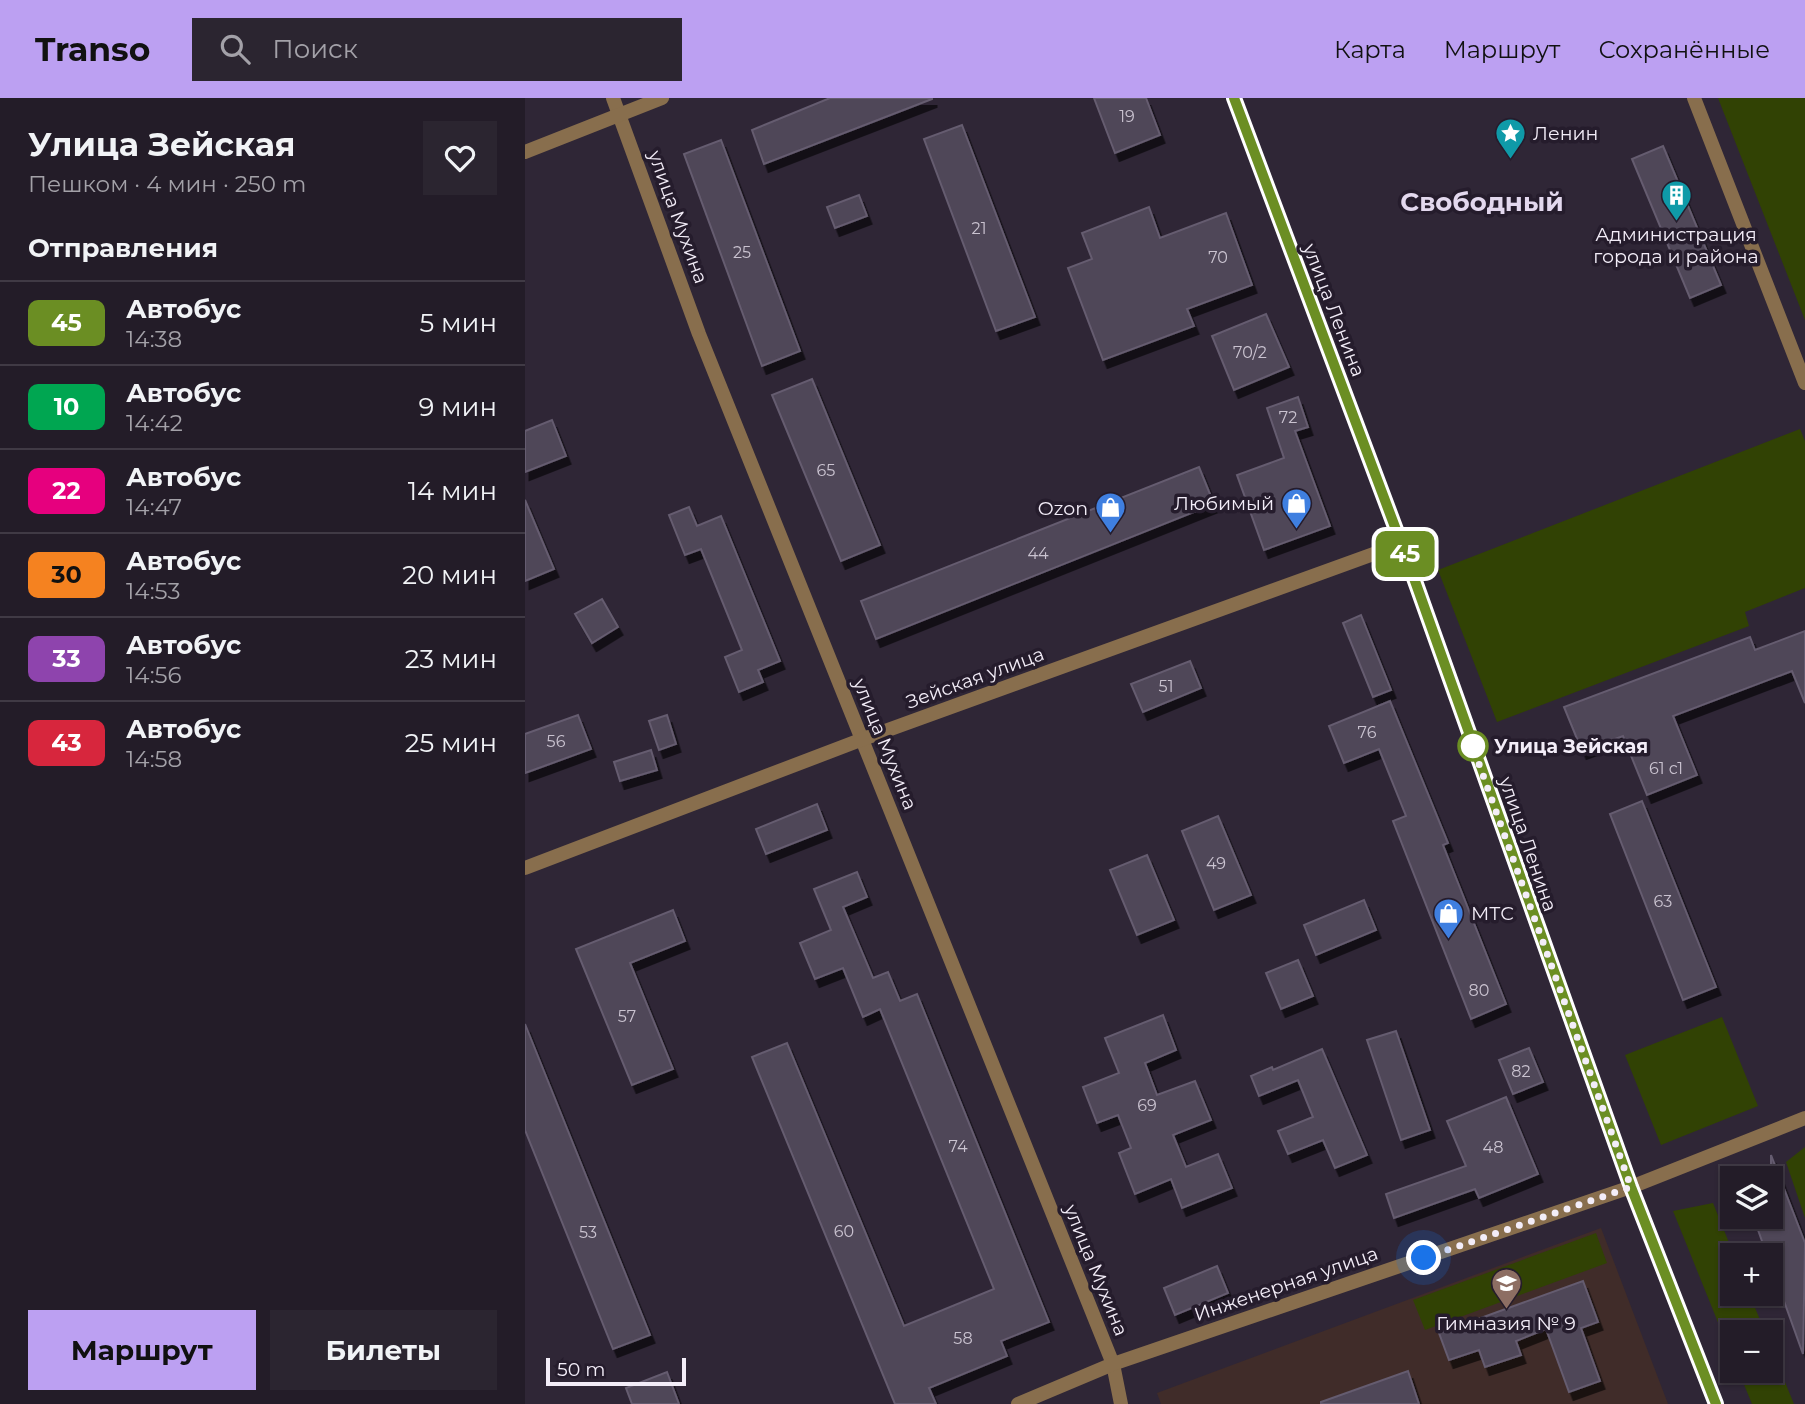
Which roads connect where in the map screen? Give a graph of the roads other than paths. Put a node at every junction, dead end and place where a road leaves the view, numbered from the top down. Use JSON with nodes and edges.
{"nodes":[{"id":1,"x":613,"y":98,"type":"edge"},
{"id":2,"x":662,"y":98,"type":"edge"},
{"id":3,"x":1234,"y":98,"type":"edge"},
{"id":4,"x":1693,"y":98,"type":"edge"},
{"id":5,"x":620,"y":114,"type":"junction"},
{"id":6,"x":525,"y":152,"type":"edge"},
{"id":7,"x":1805,"y":383,"type":"edge"},
{"id":8,"x":1401,"y":544,"type":"junction"},
{"id":9,"x":863,"y":739,"type":"junction"},
{"id":10,"x":525,"y":868,"type":"edge"},
{"id":11,"x":1805,"y":1118,"type":"edge"},
{"id":12,"x":1631,"y":1187,"type":"junction"},
{"id":13,"x":1113,"y":1364,"type":"junction"},
{"id":14,"x":1018,"y":1404,"type":"edge"},
{"id":15,"x":1121,"y":1404,"type":"edge"},
{"id":16,"x":1716,"y":1404,"type":"edge"}],
"edges":[{"from":1,"to":5,"type":"street","name":"улица Мухина"},
{"from":2,"to":5,"type":"street"},
{"from":3,"to":8,"type":"main road","name":"улица Ленина"},
{"from":4,"to":7,"type":"street"},
{"from":5,"to":6,"type":"street"},
{"from":5,"to":9,"type":"street","name":"улица Мухина"},
{"from":8,"to":9,"type":"street","name":"Зейская улица"},
{"from":8,"to":12,"type":"main road","name":"улица Ленина"},
{"from":9,"to":10,"type":"street","name":"Зейская улица"},
{"from":9,"to":13,"type":"street","name":"улица Мухина"},
{"from":11,"to":12,"type":"street","name":"Инженерная улица"},
{"from":12,"to":13,"type":"street","name":"Инженерная улица"},
{"from":12,"to":16,"type":"main road","name":"улица Ленина"},
{"from":13,"to":14,"type":"street","name":"Инженерная улица"},
{"from":13,"to":15,"type":"street","name":"улица Мухина"}]}
